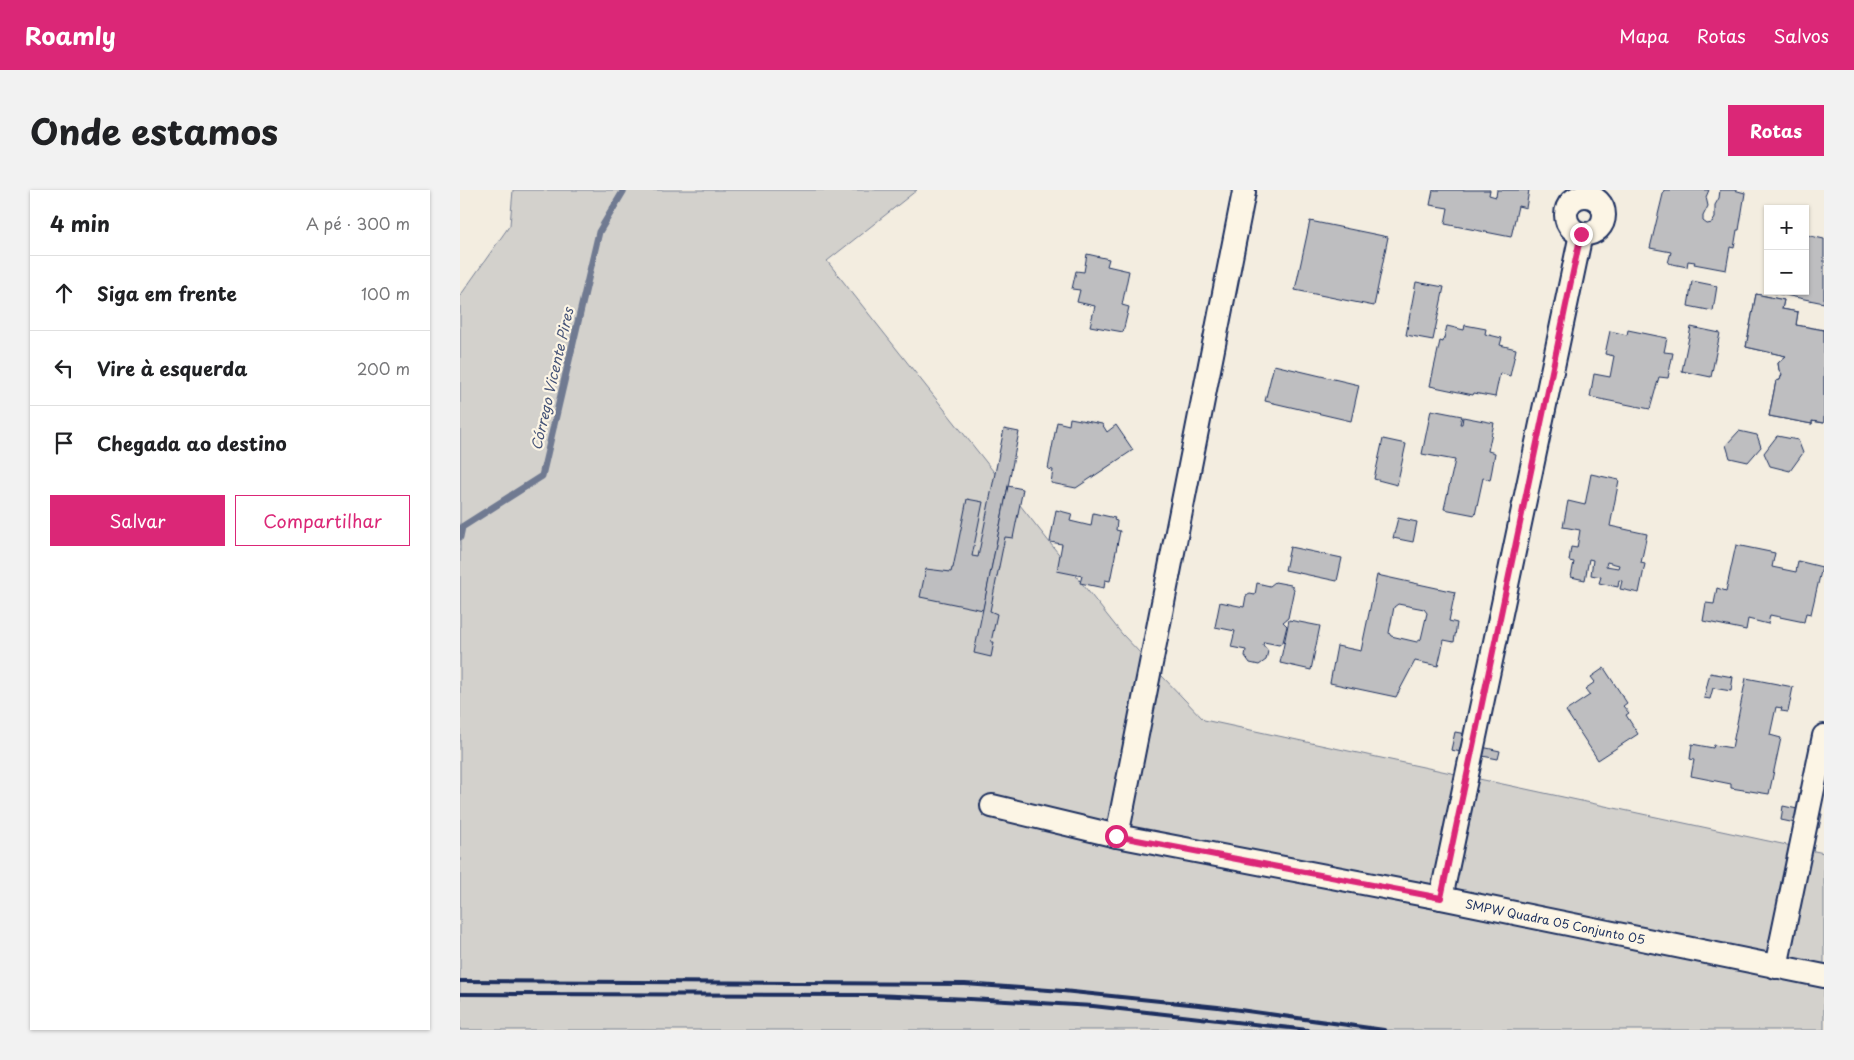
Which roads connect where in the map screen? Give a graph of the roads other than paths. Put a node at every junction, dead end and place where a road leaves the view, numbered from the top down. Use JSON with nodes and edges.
{"nodes":[{"id":1,"x":1244,"y":192,"type":"dead end"},
{"id":2,"x":1589,"y":193,"type":"edge"},
{"id":3,"x":1824,"y":736,"type":"edge"},
{"id":4,"x":992,"y":806,"type":"dead end"},
{"id":5,"x":1116,"y":836,"type":"junction"},
{"id":6,"x":1441,"y":898,"type":"junction"},
{"id":7,"x":1776,"y":967,"type":"junction"},
{"id":8,"x":1824,"y":976,"type":"edge"}],
"edges":[{"from":1,"to":5,"type":"street"},
{"from":2,"to":6,"type":"street"},
{"from":3,"to":7,"type":"street"},
{"from":4,"to":5,"type":"street","name":"SMPW Quadra 05 Conjunto 05"},
{"from":5,"to":6,"type":"street","name":"SMPW Quadra 05 Conjunto 05"},
{"from":6,"to":7,"type":"street","name":"SMPW Quadra 05 Conjunto 05"},
{"from":7,"to":8,"type":"street","name":"SMPW Quadra 05 Conjunto 05"}]}
